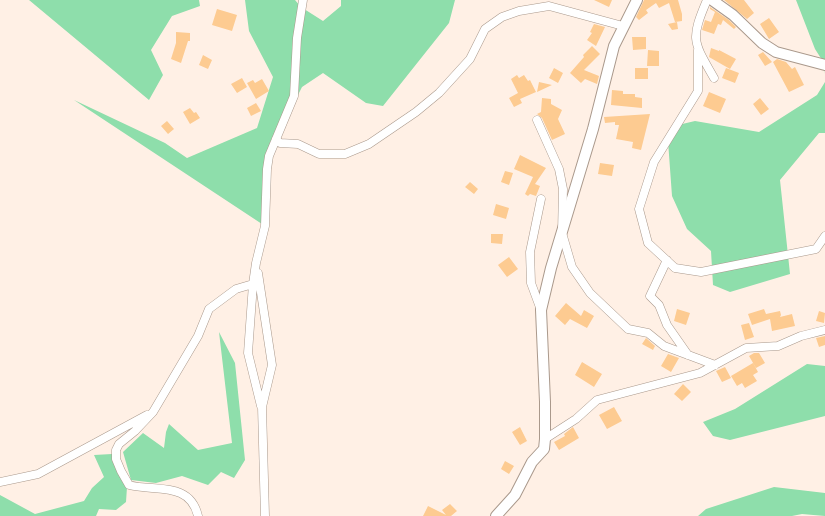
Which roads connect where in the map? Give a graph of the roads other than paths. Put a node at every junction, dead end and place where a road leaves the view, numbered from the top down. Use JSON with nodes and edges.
{"nodes":[{"id":1,"x":303,"y":0,"type":"edge"},
{"id":2,"x":527,"y":0,"type":"edge"},
{"id":3,"x":637,"y":0,"type":"edge"},
{"id":4,"x":707,"y":0,"type":"edge"},
{"id":5,"x":712,"y":0,"type":"edge"},
{"id":6,"x":530,"y":9,"type":"junction"},
{"id":7,"x":623,"y":26,"type":"junction"},
{"id":8,"x":698,"y":50,"type":"junction"},
{"id":9,"x":825,"y":66,"type":"edge"},
{"id":10,"x":714,"y":78,"type":"dead end"},
{"id":11,"x":537,"y":120,"type":"dead end"},
{"id":12,"x":276,"y":139,"type":"junction"},
{"id":13,"x":541,"y":199,"type":"dead end"},
{"id":14,"x":562,"y":232,"type":"junction"},
{"id":15,"x":825,"y":236,"type":"edge"},
{"id":16,"x":667,"y":260,"type":"junction"},
{"id":17,"x":256,"y":263,"type":"junction"},
{"id":18,"x":254,"y":284,"type":"junction"},
{"id":19,"x":541,"y":310,"type":"junction"},
{"id":20,"x":825,"y":330,"type":"edge"},
{"id":21,"x":688,"y":355,"type":"junction"},
{"id":22,"x":714,"y":365,"type":"junction"},
{"id":23,"x":262,"y":407,"type":"junction"},
{"id":24,"x":153,"y":412,"type":"junction"},
{"id":25,"x":545,"y":439,"type":"junction"},
{"id":26,"x":0,"y":482,"type":"edge"},
{"id":27,"x":198,"y":516,"type":"edge"},
{"id":28,"x":265,"y":516,"type":"edge"},
{"id":29,"x":496,"y":516,"type":"edge"}],
"edges":[{"from":1,"to":12,"type":"street"},
{"from":2,"to":6,"type":"street"},
{"from":3,"to":7,"type":"street"},
{"from":4,"to":8,"type":"street"},
{"from":5,"to":9,"type":"street"},
{"from":6,"to":7,"type":"street"},
{"from":6,"to":12,"type":"street"},
{"from":7,"to":14,"type":"street"},
{"from":8,"to":10,"type":"street"},
{"from":8,"to":16,"type":"street"},
{"from":11,"to":14,"type":"street"},
{"from":12,"to":17,"type":"street"},
{"from":13,"to":19,"type":"street"},
{"from":14,"to":19,"type":"street"},
{"from":14,"to":21,"type":"street"},
{"from":15,"to":16,"type":"street"},
{"from":16,"to":21,"type":"street"},
{"from":17,"to":18,"type":"street"},
{"from":17,"to":23,"type":"street"},
{"from":18,"to":23,"type":"street"},
{"from":18,"to":24,"type":"street"},
{"from":19,"to":25,"type":"street"},
{"from":20,"to":22,"type":"street"},
{"from":21,"to":22,"type":"street"},
{"from":22,"to":25,"type":"street"},
{"from":23,"to":28,"type":"street"},
{"from":24,"to":26,"type":"street"},
{"from":24,"to":27,"type":"street"},
{"from":25,"to":29,"type":"street"}]}
